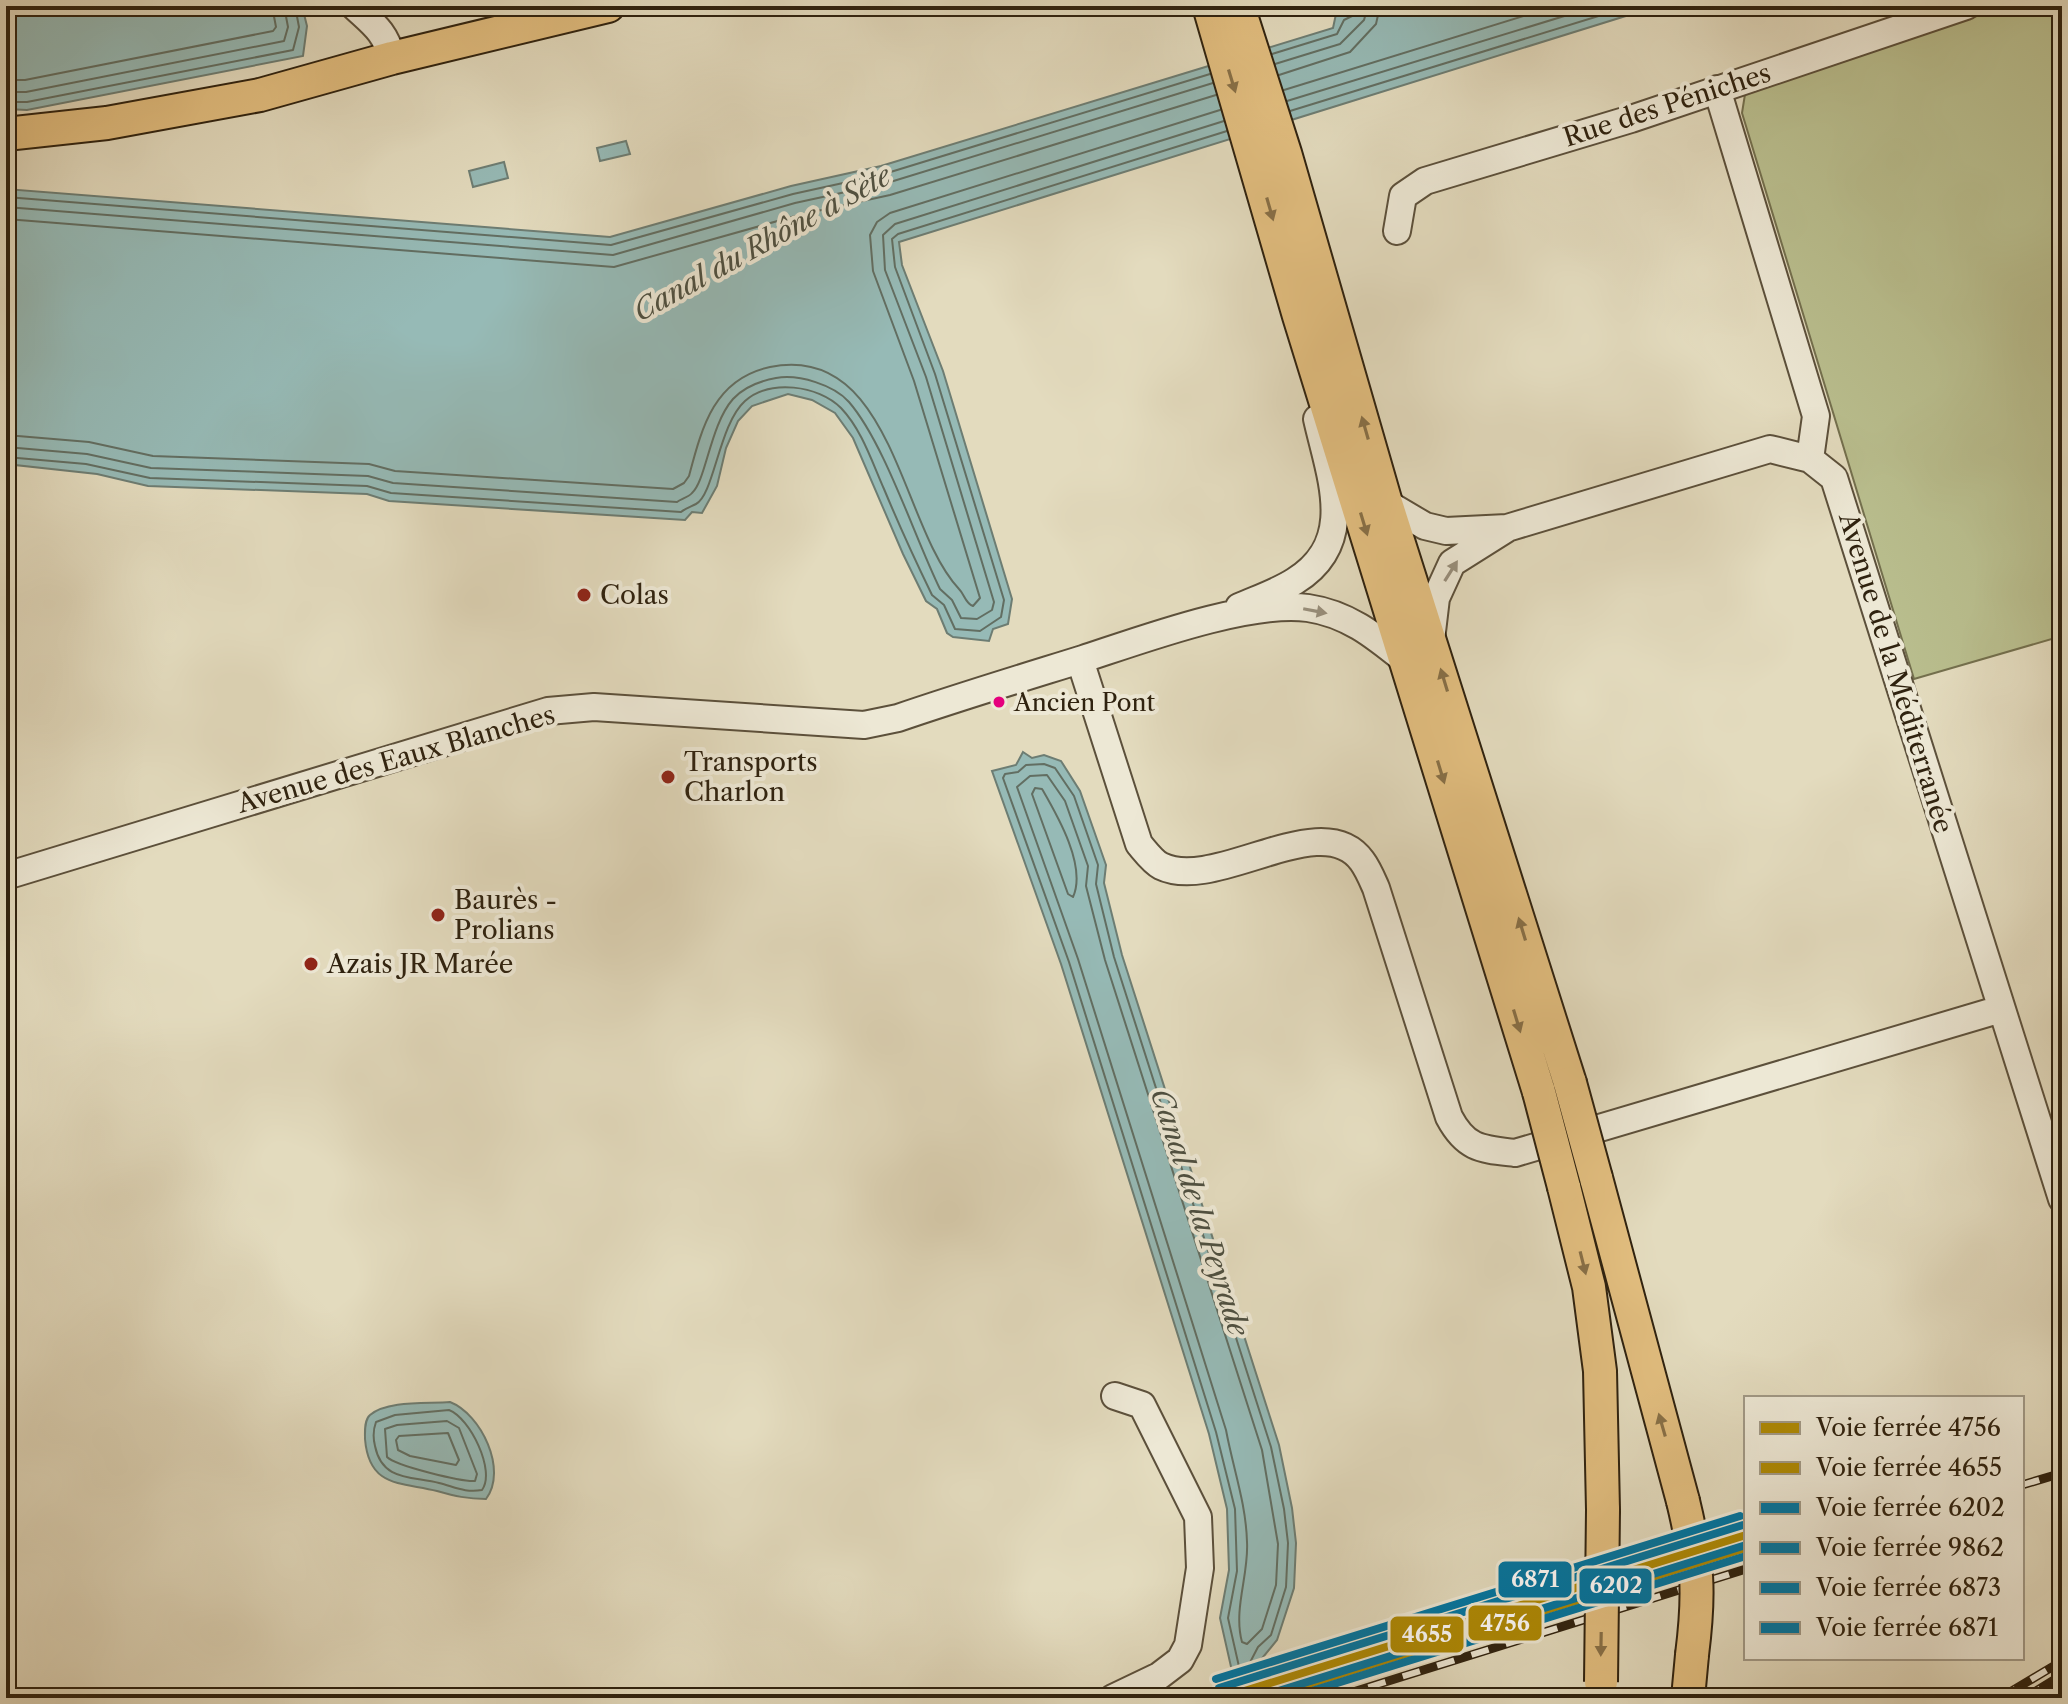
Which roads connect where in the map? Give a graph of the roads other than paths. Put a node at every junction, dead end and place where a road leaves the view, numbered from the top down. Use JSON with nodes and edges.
{"nodes":[{"id":1,"x":354,"y":6,"type":"edge"},
{"id":2,"x":608,"y":6,"type":"edge"},
{"id":3,"x":1209,"y":6,"type":"edge"},
{"id":4,"x":1238,"y":6,"type":"edge"},
{"id":5,"x":1966,"y":6,"type":"edge"},
{"id":6,"x":392,"y":58,"type":"junction"},
{"id":7,"x":1717,"y":89,"type":"junction"},
{"id":8,"x":6,"y":134,"type":"edge"},
{"id":9,"x":1271,"y":158,"type":"junction"},
{"id":10,"x":1397,"y":231,"type":"dead end"},
{"id":11,"x":1299,"y":316,"type":"junction"},
{"id":12,"x":1810,"y":459,"type":"junction"},
{"id":13,"x":1386,"y":503,"type":"junction"},
{"id":14,"x":1507,"y":528,"type":"junction"},
{"id":15,"x":1211,"y":620,"type":"junction"},
{"id":16,"x":1431,"y":640,"type":"junction"},
{"id":17,"x":1080,"y":660,"type":"junction"},
{"id":18,"x":1407,"y":662,"type":"junction"},
{"id":19,"x":6,"y":876,"type":"edge"},
{"id":20,"x":2001,"y":1009,"type":"junction"},
{"id":21,"x":2062,"y":1199,"type":"edge"},
{"id":22,"x":1115,"y":1396,"type":"dead end"},
{"id":23,"x":1602,"y":1690,"type":"edge"},
{"id":24,"x":1113,"y":1698,"type":"edge"},
{"id":25,"x":1688,"y":1698,"type":"edge"}],
"edges":[{"from":1,"to":6,"type":"street"},
{"from":2,"to":6,"type":"main road"},
{"from":3,"to":9,"type":"main road","one_way":true},
{"from":4,"to":9,"type":"main road"},
{"from":5,"to":7,"type":"street","name":"Rue des Péniches"},
{"from":6,"to":8,"type":"main road"},
{"from":7,"to":10,"type":"street","name":"Rue des Péniches"},
{"from":7,"to":12,"type":"street"},
{"from":9,"to":11,"type":"main road","one_way":true},
{"from":13,"to":9,"type":"main road","one_way":true},
{"from":11,"to":15,"type":"street","name":"Avenue des Eaux Blanches"},
{"from":11,"to":18,"type":"main road","one_way":true},
{"from":12,"to":14,"type":"street"},
{"from":12,"to":20,"type":"street","name":"Avenue de la Méditerranée"},
{"from":13,"to":14,"type":"street"},
{"from":13,"to":16,"type":"main road"},
{"from":16,"to":14,"type":"street","one_way":true},
{"from":15,"to":17,"type":"street","name":"Avenue des Eaux Blanches"},
{"from":15,"to":18,"type":"street","name":"Avenue des Eaux Blanches","one_way":true},
{"from":25,"to":16,"type":"main road","one_way":true,"bridge":true},
{"from":17,"to":19,"type":"street","name":"Avenue des Eaux Blanches"},
{"from":17,"to":20,"type":"street"},
{"from":18,"to":23,"type":"main road","one_way":true,"bridge":true},
{"from":20,"to":21,"type":"street","name":"Avenue de la Méditerranée"},
{"from":22,"to":24,"type":"street"}]}
